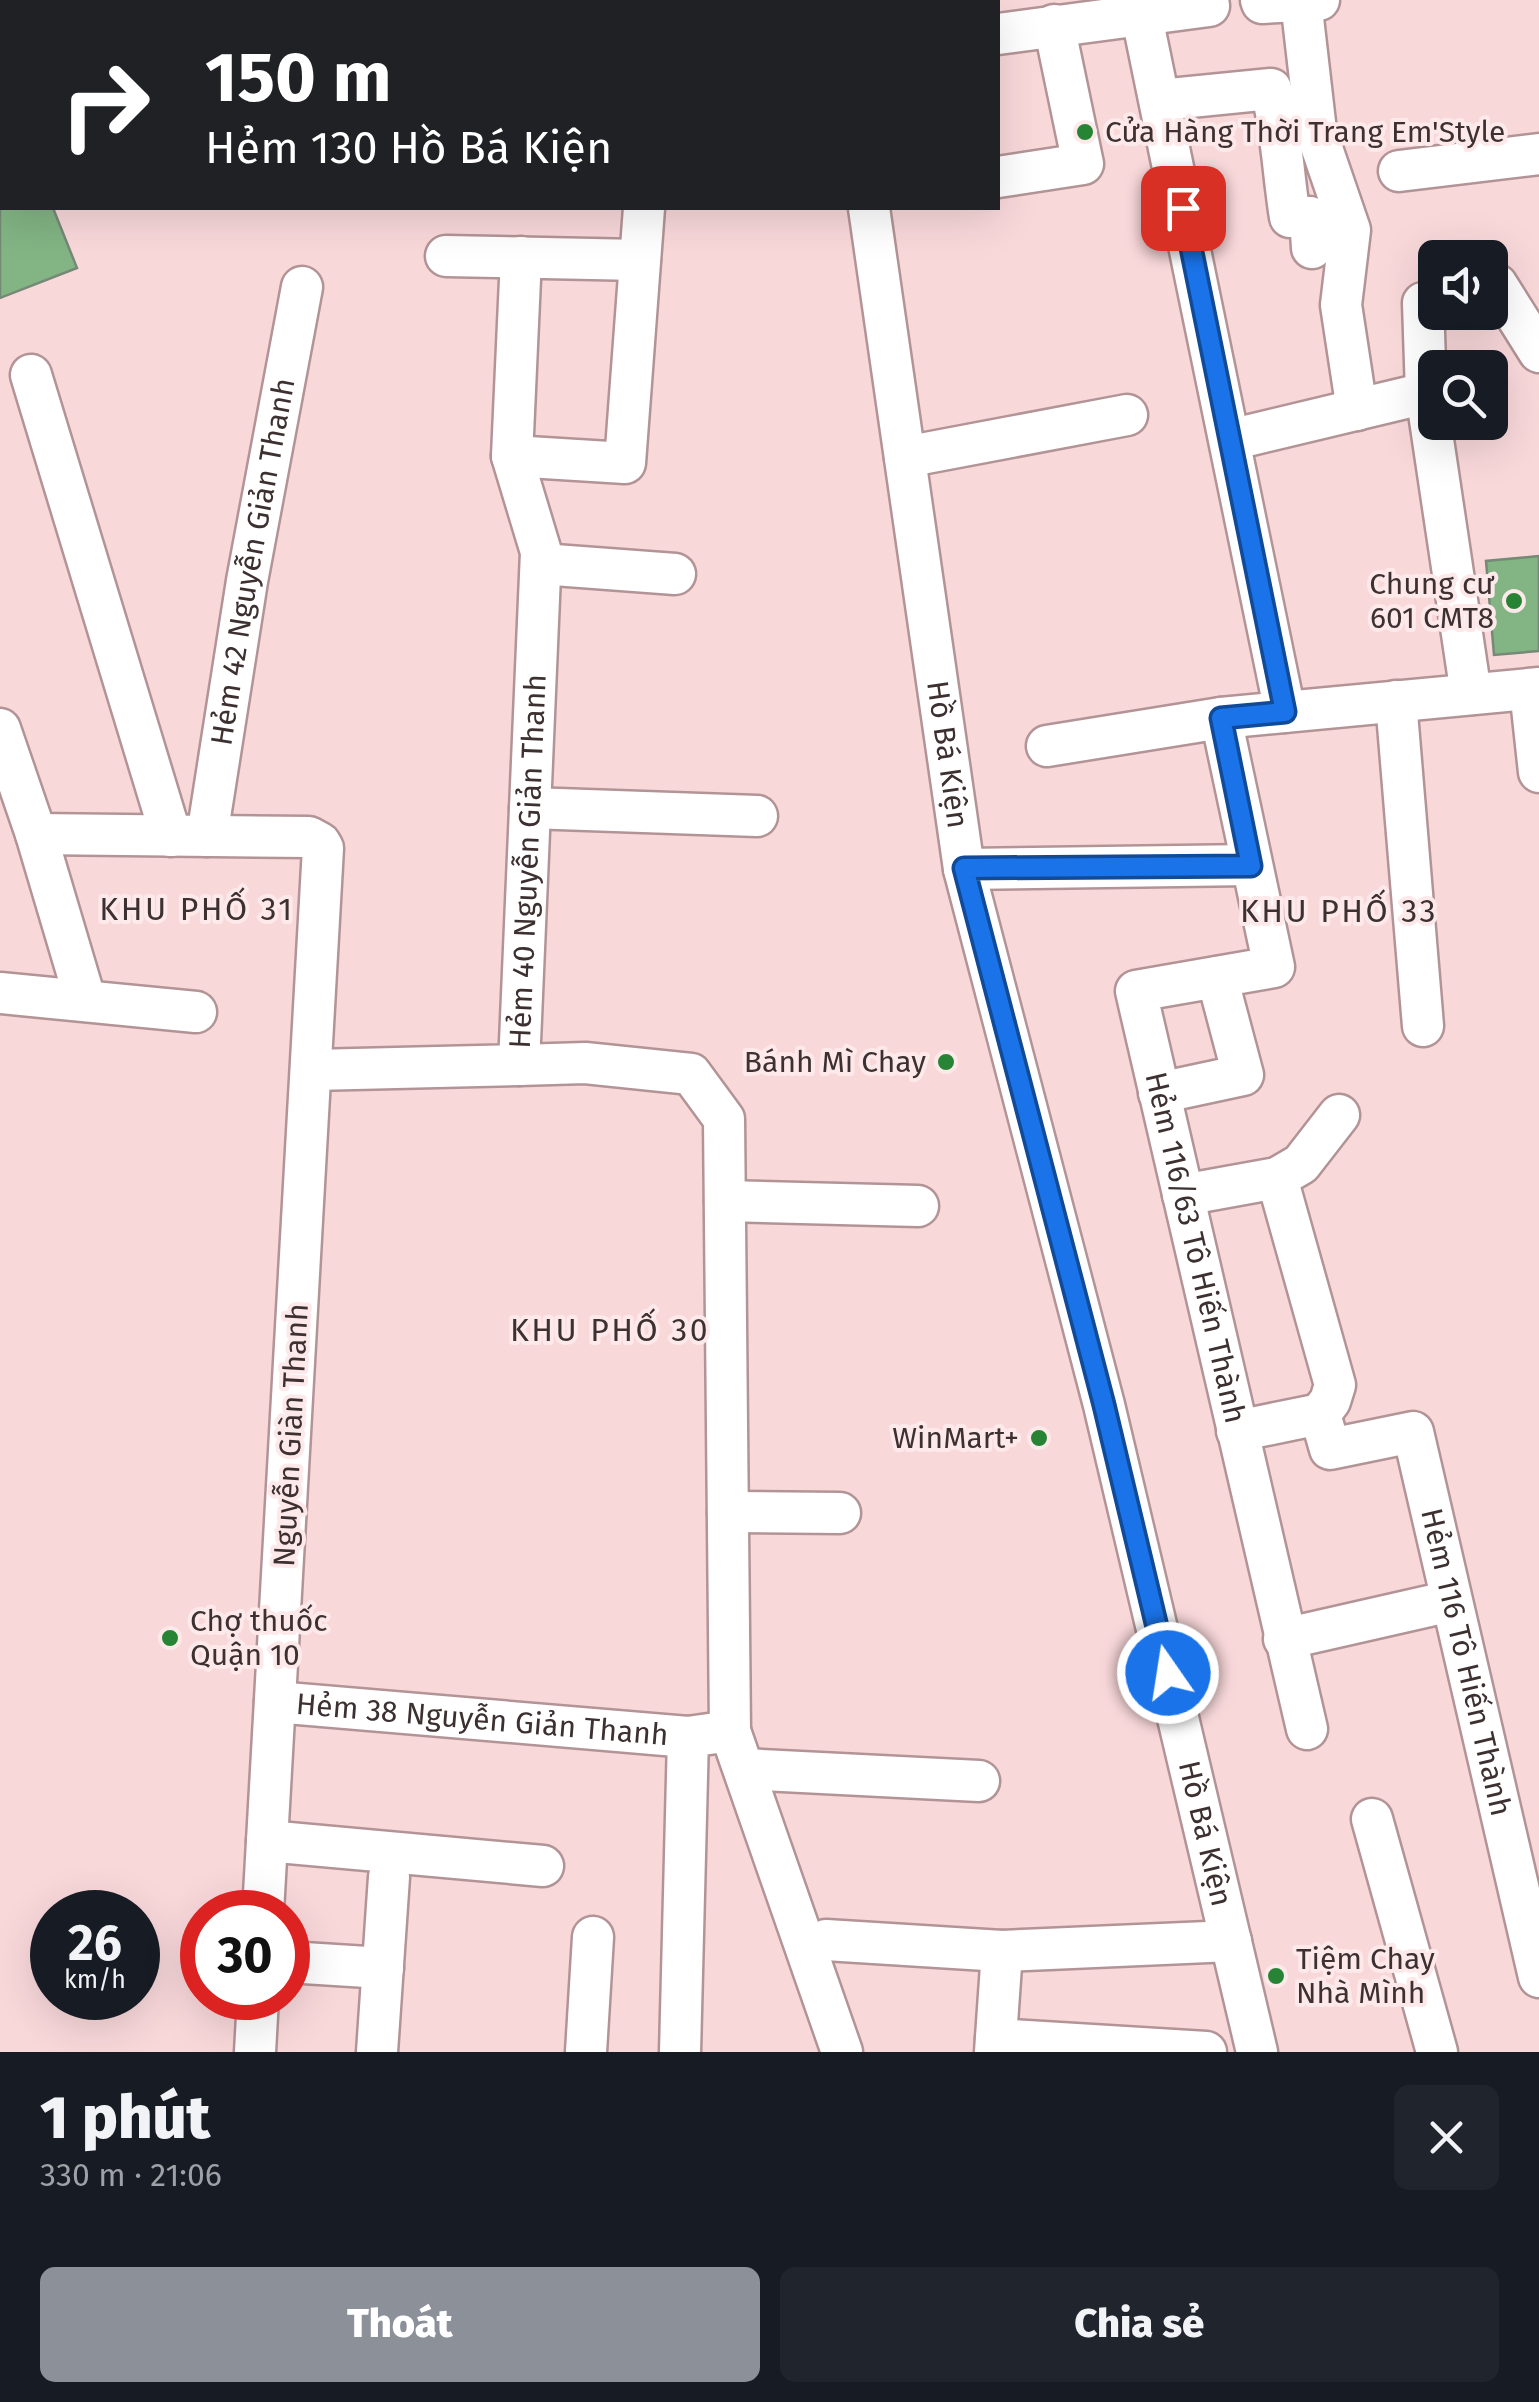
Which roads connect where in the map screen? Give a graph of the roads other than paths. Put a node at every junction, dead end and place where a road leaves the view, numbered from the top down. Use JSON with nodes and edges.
{"nodes":[{"id":1,"x":1208,"y":0,"type":"edge"},
{"id":2,"x":1261,"y":0,"type":"edge"},
{"id":3,"x":1319,"y":0,"type":"edge"},
{"id":4,"x":1301,"y":1,"type":"edge"},
{"id":5,"x":1142,"y":16,"type":"junction"},
{"id":6,"x":1054,"y":25,"type":"junction"},
{"id":7,"x":1000,"y":34,"type":"edge"},
{"id":8,"x":1160,"y":100,"type":"junction"},
{"id":9,"x":1539,"y":154,"type":"edge"},
{"id":10,"x":1399,"y":171,"type":"dead end"},
{"id":11,"x":1000,"y":177,"type":"edge"},
{"id":12,"x":644,"y":210,"type":"edge"},
{"id":13,"x":869,"y":210,"type":"edge"},
{"id":14,"x":1312,"y":248,"type":"dead end"},
{"id":15,"x":446,"y":256,"type":"dead end"},
{"id":16,"x":521,"y":257,"type":"junction"},
{"id":17,"x":640,"y":260,"type":"junction"},
{"id":18,"x":302,"y":287,"type":"dead end"},
{"id":19,"x":1508,"y":303,"type":"edge"},
{"id":20,"x":1539,"y":352,"type":"edge"},
{"id":21,"x":31,"y":375,"type":"dead end"},
{"id":22,"x":1418,"y":395,"type":"edge"},
{"id":23,"x":1357,"y":410,"type":"junction"},
{"id":24,"x":1127,"y":415,"type":"dead end"},
{"id":25,"x":1230,"y":440,"type":"junction"},
{"id":26,"x":1433,"y":440,"type":"edge"},
{"id":27,"x":512,"y":456,"type":"junction"},
{"id":28,"x":904,"y":457,"type":"junction"},
{"id":29,"x":540,"y":564,"type":"junction"},
{"id":30,"x":675,"y":574,"type":"dead end"},
{"id":31,"x":1535,"y":688,"type":"edge"},
{"id":32,"x":1471,"y":694,"type":"junction"},
{"id":33,"x":1396,"y":701,"type":"junction"},
{"id":34,"x":1285,"y":712,"type":"junction"},
{"id":35,"x":1221,"y":718,"type":"junction"},
{"id":36,"x":0,"y":729,"type":"edge"},
{"id":37,"x":1047,"y":746,"type":"dead end"},
{"id":38,"x":1539,"y":772,"type":"edge"},
{"id":39,"x":530,"y":808,"type":"junction"},
{"id":40,"x":757,"y":816,"type":"dead end"},
{"id":41,"x":36,"y":834,"type":"junction"},
{"id":42,"x":189,"y":836,"type":"junction"},
{"id":43,"x":1251,"y":866,"type":"junction"},
{"id":44,"x":964,"y":868,"type":"junction"},
{"id":45,"x":1217,"y":976,"type":"junction"},
{"id":46,"x":0,"y":993,"type":"edge"},
{"id":47,"x":85,"y":1000,"type":"junction"},
{"id":48,"x":196,"y":1012,"type":"dead end"},
{"id":49,"x":1422,"y":1026,"type":"dead end"},
{"id":50,"x":519,"y":1065,"type":"junction"},
{"id":51,"x":313,"y":1070,"type":"junction"},
{"id":52,"x":1160,"y":1093,"type":"junction"},
{"id":53,"x":1339,"y":1115,"type":"dead end"},
{"id":54,"x":1277,"y":1178,"type":"junction"},
{"id":55,"x":1183,"y":1194,"type":"junction"},
{"id":56,"x":725,"y":1201,"type":"junction"},
{"id":57,"x":918,"y":1206,"type":"dead end"},
{"id":58,"x":1237,"y":1431,"type":"junction"},
{"id":59,"x":1325,"y":1431,"type":"junction"},
{"id":60,"x":728,"y":1512,"type":"junction"},
{"id":61,"x":840,"y":1513,"type":"dead end"},
{"id":62,"x":1451,"y":1601,"type":"junction"},
{"id":63,"x":1284,"y":1639,"type":"junction"},
{"id":64,"x":275,"y":1702,"type":"junction"},
{"id":65,"x":1307,"y":1729,"type":"dead end"},
{"id":66,"x":730,"y":1731,"type":"junction"},
{"id":67,"x":688,"y":1737,"type":"junction"},
{"id":68,"x":744,"y":1769,"type":"junction"},
{"id":69,"x":979,"y":1782,"type":"dead end"},
{"id":70,"x":1372,"y":1819,"type":"dead end"},
{"id":71,"x":267,"y":1841,"type":"junction"},
{"id":72,"x":543,"y":1866,"type":"dead end"},
{"id":73,"x":389,"y":1876,"type":"dead end"},
{"id":74,"x":264,"y":1890,"type":"edge"},
{"id":75,"x":592,"y":1936,"type":"dead end"},
{"id":76,"x":826,"y":1940,"type":"dead end"},
{"id":77,"x":1231,"y":1941,"type":"junction"},
{"id":78,"x":1002,"y":1951,"type":"junction"},
{"id":79,"x":310,"y":1963,"type":"edge"},
{"id":80,"x":383,"y":1968,"type":"junction"},
{"id":81,"x":1539,"y":1977,"type":"edge"},
{"id":82,"x":257,"y":2020,"type":"edge"},
{"id":83,"x":995,"y":2046,"type":"edge"},
{"id":84,"x":255,"y":2052,"type":"edge"},
{"id":85,"x":377,"y":2052,"type":"edge"},
{"id":86,"x":586,"y":2052,"type":"edge"},
{"id":87,"x":680,"y":2052,"type":"edge"},
{"id":88,"x":842,"y":2052,"type":"edge"},
{"id":89,"x":1206,"y":2052,"type":"edge"},
{"id":90,"x":1258,"y":2052,"type":"edge"},
{"id":91,"x":1437,"y":2052,"type":"edge"}],
"edges":[{"from":1,"to":5,"type":"street"},
{"from":2,"to":4,"type":"street"},
{"from":3,"to":4,"type":"street"},
{"from":4,"to":23,"type":"street"},
{"from":5,"to":6,"type":"street"},
{"from":5,"to":8,"type":"street"},
{"from":6,"to":7,"type":"street"},
{"from":6,"to":11,"type":"street"},
{"from":8,"to":14,"type":"street"},
{"from":8,"to":25,"type":"street"},
{"from":9,"to":10,"type":"street"},
{"from":12,"to":17,"type":"street"},
{"from":13,"to":28,"type":"street","name":"Hồ Bá Kiện"},
{"from":15,"to":16,"type":"street"},
{"from":16,"to":17,"type":"street"},
{"from":16,"to":27,"type":"street","name":"Hẻm 40 Nguyễn Giản Thanh"},
{"from":17,"to":27,"type":"street"},
{"from":18,"to":42,"type":"street","name":"Hẻm 42 Nguyễn Giản Thanh"},
{"from":19,"to":20,"type":"street"},
{"from":21,"to":42,"type":"street"},
{"from":22,"to":23,"type":"street"},
{"from":23,"to":25,"type":"street"},
{"from":24,"to":28,"type":"street"},
{"from":25,"to":34,"type":"street"},
{"from":26,"to":32,"type":"street"},
{"from":27,"to":29,"type":"street","name":"Hẻm 40 Nguyễn Giản Thanh"},
{"from":28,"to":44,"type":"street","name":"Hồ Bá Kiện"},
{"from":29,"to":30,"type":"street"},
{"from":29,"to":39,"type":"street","name":"Hẻm 40 Nguyễn Giản Thanh"},
{"from":31,"to":32,"type":"street"},
{"from":31,"to":38,"type":"street"},
{"from":32,"to":33,"type":"street"},
{"from":33,"to":34,"type":"street"},
{"from":33,"to":49,"type":"street"},
{"from":34,"to":35,"type":"street"},
{"from":35,"to":37,"type":"street"},
{"from":35,"to":43,"type":"street"},
{"from":36,"to":41,"type":"street"},
{"from":39,"to":40,"type":"street"},
{"from":39,"to":50,"type":"street","name":"Hẻm 40 Nguyễn Giản Thanh"},
{"from":41,"to":42,"type":"street"},
{"from":41,"to":47,"type":"street"},
{"from":42,"to":51,"type":"street","name":"Nguyễn Giàn Thanh"},
{"from":43,"to":44,"type":"street"},
{"from":43,"to":45,"type":"street","name":"Hẻm 116/63 Tô Hiến Thành"},
{"from":44,"to":77,"type":"street","name":"Hồ Bá Kiện"},
{"from":45,"to":52,"type":"street","name":"Hẻm 116/63 Tô Hiến Thành"},
{"from":45,"to":52,"type":"street"},
{"from":46,"to":47,"type":"street"},
{"from":47,"to":48,"type":"street"},
{"from":50,"to":51,"type":"street","name":"Hẻm 40 Nguyễn Giản Thanh"},
{"from":50,"to":56,"type":"street"},
{"from":51,"to":64,"type":"street","name":"Nguyễn Giàn Thanh"},
{"from":52,"to":55,"type":"street","name":"Hẻm 116/63 Tô Hiến Thành"},
{"from":53,"to":54,"type":"street"},
{"from":54,"to":55,"type":"street"},
{"from":54,"to":59,"type":"street"},
{"from":55,"to":58,"type":"street","name":"Hẻm 116/63 Tô Hiến Thành"},
{"from":56,"to":57,"type":"street"},
{"from":56,"to":60,"type":"street"},
{"from":58,"to":59,"type":"street"},
{"from":58,"to":63,"type":"street","name":"Hẻm 116/63 Tô Hiến Thành"},
{"from":59,"to":62,"type":"street","name":"Hẻm 116 Tô Hiến Thành"},
{"from":60,"to":61,"type":"street"},
{"from":60,"to":66,"type":"street"},
{"from":62,"to":63,"type":"street"},
{"from":62,"to":81,"type":"street","name":"Hẻm 116 Tô Hiến Thành"},
{"from":63,"to":65,"type":"street","name":"Hẻm 116/63 Tô Hiến Thành"},
{"from":64,"to":67,"type":"street","name":"Hẻm 38 Nguyễn Giản Thanh"},
{"from":64,"to":71,"type":"street","name":"Nguyễn Giàn Thanh"},
{"from":66,"to":67,"type":"street","name":"Hẻm 38 Nguyễn Giản Thanh"},
{"from":66,"to":68,"type":"street"},
{"from":67,"to":87,"type":"street"},
{"from":68,"to":69,"type":"street"},
{"from":68,"to":88,"type":"street"},
{"from":70,"to":91,"type":"street"},
{"from":71,"to":72,"type":"street"},
{"from":71,"to":74,"type":"street","name":"Nguyễn Giàn Thanh"},
{"from":73,"to":80,"type":"street"},
{"from":75,"to":86,"type":"street"},
{"from":76,"to":78,"type":"street"},
{"from":77,"to":78,"type":"street"},
{"from":77,"to":90,"type":"street","name":"Hồ Bá Kiện"},
{"from":78,"to":83,"type":"street"},
{"from":79,"to":80,"type":"street"},
{"from":80,"to":85,"type":"street"},
{"from":82,"to":84,"type":"street"},
{"from":83,"to":89,"type":"street"}]}
